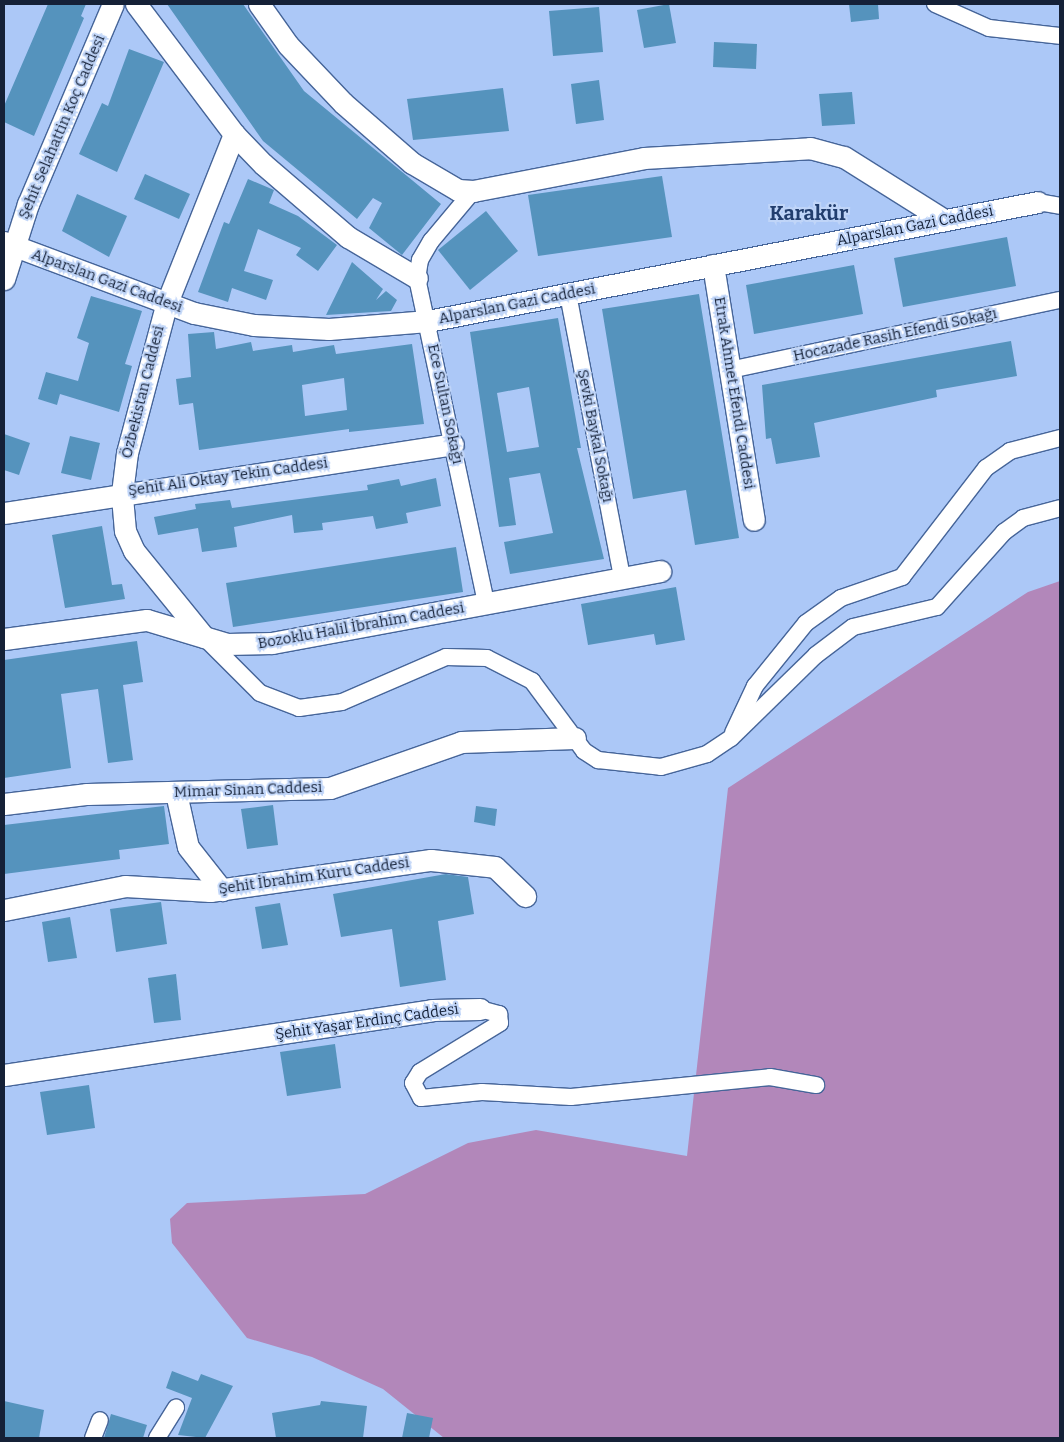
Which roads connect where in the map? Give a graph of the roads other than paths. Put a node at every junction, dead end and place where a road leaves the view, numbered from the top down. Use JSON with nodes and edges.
{"nodes":[{"id":1,"x":113,"y":4,"type":"edge"},
{"id":2,"x":136,"y":4,"type":"edge"},
{"id":3,"x":258,"y":4,"type":"edge"},
{"id":4,"x":935,"y":4,"type":"edge"},
{"id":5,"x":1060,"y":36,"type":"edge"},
{"id":6,"x":234,"y":134,"type":"junction"},
{"id":7,"x":473,"y":191,"type":"junction"},
{"id":8,"x":1038,"y":202,"type":"joint"},
{"id":9,"x":1060,"y":206,"type":"edge"},
{"id":10,"x":944,"y":220,"type":"junction"},
{"id":11,"x":9,"y":244,"type":"edge"},
{"id":12,"x":713,"y":265,"type":"junction"},
{"id":13,"x":417,"y":278,"type":"junction"},
{"id":14,"x":4,"y":279,"type":"edge"},
{"id":15,"x":568,"y":294,"type":"junction"},
{"id":16,"x":1060,"y":300,"type":"edge"},
{"id":17,"x":166,"y":304,"type":"junction"},
{"id":18,"x":428,"y":321,"type":"junction"},
{"id":19,"x":730,"y":370,"type":"junction"},
{"id":20,"x":1060,"y":438,"type":"edge"},
{"id":21,"x":454,"y":444,"type":"junction"},
{"id":22,"x":122,"y":493,"type":"junction"},
{"id":23,"x":1060,"y":508,"type":"edge"},
{"id":24,"x":4,"y":513,"type":"edge"},
{"id":25,"x":754,"y":520,"type":"dead end"},
{"id":26,"x":660,"y":571,"type":"dead end"},
{"id":27,"x":622,"y":578,"type":"junction"},
{"id":28,"x":486,"y":603,"type":"junction"},
{"id":29,"x":204,"y":637,"type":"junction"},
{"id":30,"x":4,"y":639,"type":"edge"},
{"id":31,"x":574,"y":738,"type":"junction"},
{"id":32,"x":731,"y":738,"type":"junction"},
{"id":33,"x":176,"y":793,"type":"junction"},
{"id":34,"x":4,"y":804,"type":"edge"},
{"id":35,"x":222,"y":890,"type":"junction"},
{"id":36,"x":525,"y":896,"type":"dead end"},
{"id":37,"x":4,"y":910,"type":"edge"},
{"id":38,"x":480,"y":1009,"type":"joint"},
{"id":39,"x":4,"y":1075,"type":"edge"},
{"id":40,"x":816,"y":1086,"type":"dead end"},
{"id":41,"x":176,"y":1408,"type":"dead end"},
{"id":42,"x":100,"y":1420,"type":"dead end"},
{"id":43,"x":93,"y":1438,"type":"edge"},
{"id":44,"x":157,"y":1438,"type":"edge"}],
"edges":[{"from":1,"to":11,"type":"street","name":"Şehit Selahattin Koç Caddesi"},
{"from":2,"to":6,"type":"street"},
{"from":3,"to":7,"type":"street"},
{"from":4,"to":5,"type":"street"},
{"from":6,"to":13,"type":"street"},
{"from":6,"to":17,"type":"street","name":"Özbekistan Caddesi"},
{"from":7,"to":10,"type":"street"},
{"from":7,"to":13,"type":"street","name":"Ece Sultan Sokağı"},
{"from":8,"to":9,"type":"street"},
{"from":8,"to":10,"type":"street","name":"Alparslan Gazi Caddesi"},
{"from":10,"to":12,"type":"street","name":"Alparslan Gazi Caddesi"},
{"from":11,"to":14,"type":"street","name":"Şehit Selahattin Koç Caddesi"},
{"from":11,"to":17,"type":"street","name":"Alparslan Gazi Caddesi"},
{"from":12,"to":15,"type":"street","name":"Alparslan Gazi Caddesi"},
{"from":12,"to":19,"type":"street","name":"Etrak Ahmet Efendi Caddesi"},
{"from":13,"to":18,"type":"street","name":"Ece Sultan Sokağı"},
{"from":15,"to":18,"type":"street","name":"Alparslan Gazi Caddesi"},
{"from":15,"to":27,"type":"street","name":"Şevki Baykal Sokağı"},
{"from":16,"to":19,"type":"street","name":"Hocazade Rasih Efendi Sokağı"},
{"from":17,"to":18,"type":"street","name":"Alparslan Gazi Caddesi"},
{"from":17,"to":22,"type":"street","name":"Özbekistan Caddesi"},
{"from":18,"to":21,"type":"street","name":"Ece Sultan Sokağı"},
{"from":19,"to":25,"type":"street","name":"Etrak Ahmet Efendi Caddesi"},
{"from":20,"to":32,"type":"street"},
{"from":21,"to":22,"type":"street","name":"Şehit Ali Oktay Tekin Caddesi"},
{"from":21,"to":28,"type":"street","name":"Ece Sultan Sokağı"},
{"from":22,"to":24,"type":"street","name":"Şehit Ali Oktay Tekin Caddesi"},
{"from":22,"to":29,"type":"street","name":"Özbekistan Caddesi"},
{"from":23,"to":32,"type":"street"},
{"from":26,"to":27,"type":"street","name":"Bozoklu Halil İbrahim Caddesi"},
{"from":27,"to":28,"type":"street","name":"Bozoklu Halil İbrahim Caddesi"},
{"from":28,"to":29,"type":"street","name":"Bozoklu Halil İbrahim Caddesi"},
{"from":29,"to":30,"type":"street","name":"Bozoklu Halil İbrahim Caddesi"},
{"from":29,"to":31,"type":"street"},
{"from":31,"to":32,"type":"street"},
{"from":31,"to":33,"type":"street","name":"Mimar Sinan Caddesi"},
{"from":33,"to":34,"type":"street","name":"Mimar Sinan Caddesi"},
{"from":33,"to":35,"type":"street"},
{"from":35,"to":36,"type":"street","name":"Şehit İbrahim Kuru Caddesi"},
{"from":35,"to":37,"type":"street","name":"Şehit İbrahim Kuru Caddesi"},
{"from":38,"to":39,"type":"street","name":"Şehit Yaşar Erdinç Caddesi"},
{"from":38,"to":40,"type":"street","name":"Şehit Yaşar Erdinç Caddesi"},
{"from":41,"to":44,"type":"street"},
{"from":42,"to":43,"type":"street"}]}
